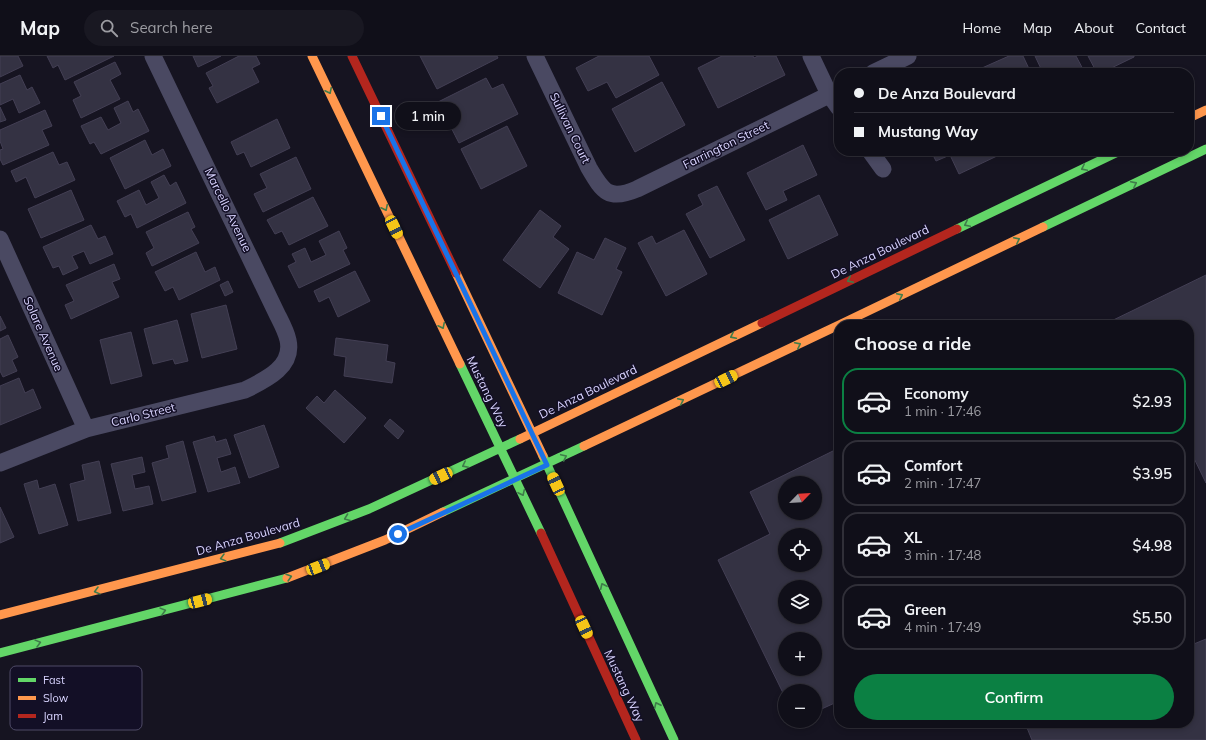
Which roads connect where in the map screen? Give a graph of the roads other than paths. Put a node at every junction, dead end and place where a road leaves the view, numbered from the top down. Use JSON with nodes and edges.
{"nodes":[{"id":1,"x":153,"y":56,"type":"edge"},
{"id":2,"x":312,"y":56,"type":"edge"},
{"id":3,"x":352,"y":56,"type":"edge"},
{"id":4,"x":535,"y":56,"type":"edge"},
{"id":5,"x":811,"y":56,"type":"edge"},
{"id":6,"x":908,"y":56,"type":"edge"},
{"id":7,"x":883,"y":68,"type":"edge"},
{"id":8,"x":834,"y":92,"type":"edge"},
{"id":9,"x":1206,"y":110,"type":"edge"},
{"id":10,"x":1194,"y":116,"type":"edge"},
{"id":11,"x":1206,"y":149,"type":"edge"},
{"id":12,"x":1194,"y":155,"type":"edge"},
{"id":13,"x":874,"y":156,"type":"edge"},
{"id":14,"x":1110,"y":156,"type":"edge"},
{"id":15,"x":1191,"y":156,"type":"edge"},
{"id":16,"x":883,"y":169,"type":"dead end"},
{"id":17,"x":612,"y":194,"type":"joint"},
{"id":18,"x":0,"y":239,"type":"edge"},
{"id":19,"x":849,"y":320,"type":"edge"},
{"id":20,"x":834,"y":327,"type":"edge"},
{"id":21,"x":283,"y":366,"type":"joint"},
{"id":22,"x":86,"y":429,"type":"junction"},
{"id":23,"x":532,"y":432,"type":"junction"},
{"id":24,"x":500,"y":447,"type":"junction"},
{"id":25,"x":0,"y":462,"type":"edge"},
{"id":26,"x":547,"y":465,"type":"junction"},
{"id":27,"x":516,"y":480,"type":"junction"},
{"id":28,"x":0,"y":615,"type":"edge"},
{"id":29,"x":0,"y":653,"type":"edge"},
{"id":30,"x":636,"y":740,"type":"edge"},
{"id":31,"x":674,"y":740,"type":"edge"}],
"edges":[{"from":1,"to":21,"type":"street","name":"Marcello Avenue"},
{"from":2,"to":24,"type":"street","name":"Mustang Way","one_way":true},
{"from":3,"to":23,"type":"street","name":"Mustang Way"},
{"from":4,"to":17,"type":"street","name":"Sullivan Court"},
{"from":5,"to":8,"type":"street"},
{"from":6,"to":7,"type":"street"},
{"from":8,"to":17,"type":"street","name":"Farrington Street"},
{"from":9,"to":10,"type":"street"},
{"from":12,"to":11,"type":"street","one_way":true},
{"from":13,"to":16,"type":"street"},
{"from":14,"to":23,"type":"street","name":"De Anza Boulevard","one_way":true},
{"from":19,"to":15,"type":"street","one_way":true},
{"from":18,"to":22,"type":"street","name":"Solare Avenue"},
{"from":26,"to":20,"type":"street","one_way":true},
{"from":21,"to":22,"type":"street","name":"Carlo Street"},
{"from":22,"to":25,"type":"street","name":"Carlo Street"},
{"from":23,"to":24,"type":"street","name":"De Anza Boulevard"},
{"from":23,"to":26,"type":"street","name":"Mustang Way"},
{"from":24,"to":27,"type":"street","name":"Mustang Way"},
{"from":24,"to":28,"type":"street","name":"De Anza Boulevard","one_way":true},
{"from":26,"to":27,"type":"street"},
{"from":31,"to":26,"type":"street","name":"Mustang Way","one_way":true},
{"from":29,"to":27,"type":"street","one_way":true},
{"from":27,"to":30,"type":"street","name":"Mustang Way","one_way":true}]}
